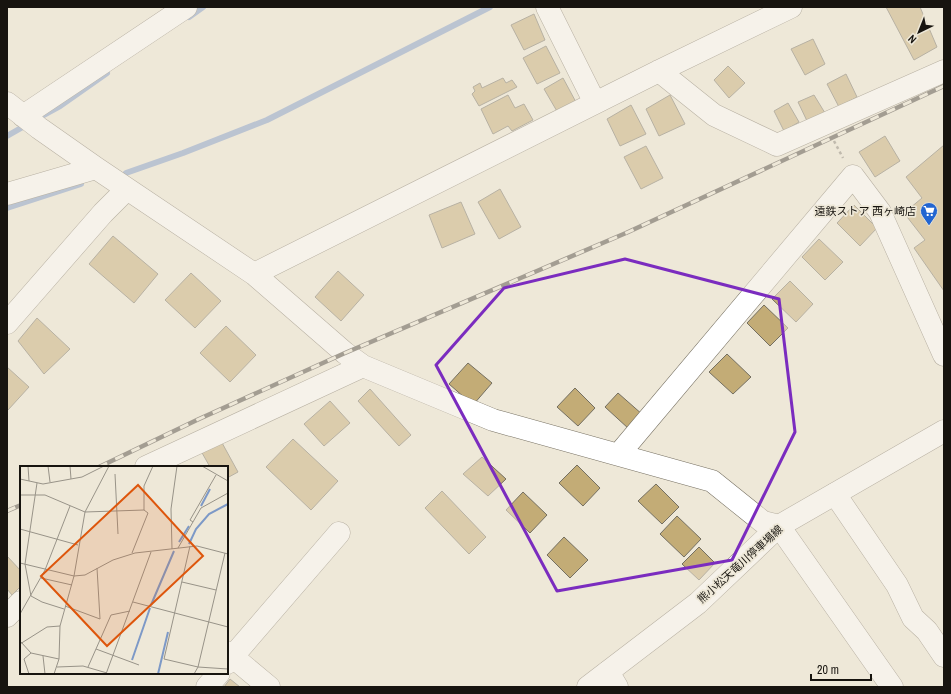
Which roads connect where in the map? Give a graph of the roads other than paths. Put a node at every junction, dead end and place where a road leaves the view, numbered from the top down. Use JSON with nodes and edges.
{"nodes":[{"id":1,"x":186,"y":7,"type":"edge"},
{"id":2,"x":547,"y":7,"type":"edge"},
{"id":3,"x":791,"y":7,"type":"edge"},
{"id":4,"x":659,"y":71,"type":"junction"},
{"id":5,"x":944,"y":71,"type":"edge"},
{"id":6,"x":594,"y":103,"type":"junction"},
{"id":7,"x":23,"y":116,"type":"edge"},
{"id":8,"x":96,"y":168,"type":"junction"},
{"id":9,"x":127,"y":189,"type":"junction"},
{"id":10,"x":7,"y":194,"type":"edge"},
{"id":11,"x":254,"y":274,"type":"junction"},
{"id":12,"x":7,"y":323,"type":"edge"},
{"id":13,"x":944,"y":355,"type":"edge"},
{"id":14,"x":363,"y":366,"type":"junction"},
{"id":15,"x":944,"y":431,"type":"edge"},
{"id":16,"x":619,"y":454,"type":"junction"},
{"id":17,"x":148,"y":466,"type":"edge"},
{"id":18,"x":835,"y":494,"type":"junction"},
{"id":19,"x":779,"y":526,"type":"junction"},
{"id":20,"x":340,"y":533,"type":"dead end"},
{"id":21,"x":20,"y":603,"type":"edge"},
{"id":22,"x":7,"y":616,"type":"edge"},
{"id":23,"x":944,"y":656,"type":"edge"},
{"id":24,"x":229,"y":657,"type":"edge"},
{"id":25,"x":218,"y":674,"type":"edge"},
{"id":26,"x":612,"y":680,"type":"edge"},
{"id":27,"x":208,"y":687,"type":"edge"},
{"id":28,"x":269,"y":687,"type":"edge"},
{"id":29,"x":588,"y":687,"type":"edge"},
{"id":30,"x":892,"y":687,"type":"edge"}],
"edges":[{"from":1,"to":7,"type":"street"},
{"from":2,"to":6,"type":"street"},
{"from":3,"to":4,"type":"street"},
{"from":4,"to":5,"type":"street"},
{"from":4,"to":6,"type":"street"},
{"from":6,"to":11,"type":"street"},
{"from":7,"to":8,"type":"street"},
{"from":8,"to":9,"type":"street"},
{"from":8,"to":10,"type":"street"},
{"from":9,"to":11,"type":"street"},
{"from":9,"to":12,"type":"street"},
{"from":11,"to":14,"type":"street"},
{"from":13,"to":16,"type":"street"},
{"from":14,"to":16,"type":"street"},
{"from":14,"to":17,"type":"street"},
{"from":15,"to":18,"type":"street","name":"熊小松天竜川停車場線"},
{"from":16,"to":19,"type":"street"},
{"from":18,"to":19,"type":"street","name":"熊小松天竜川停車場線"},
{"from":18,"to":23,"type":"street"},
{"from":19,"to":26,"type":"street","name":"熊小松天竜川停車場線"},
{"from":19,"to":30,"type":"street"},
{"from":20,"to":24,"type":"street"},
{"from":21,"to":22,"type":"street"},
{"from":24,"to":28,"type":"street"},
{"from":25,"to":27,"type":"street"},
{"from":26,"to":29,"type":"street","name":"熊小松天竜川停車場線"}]}
